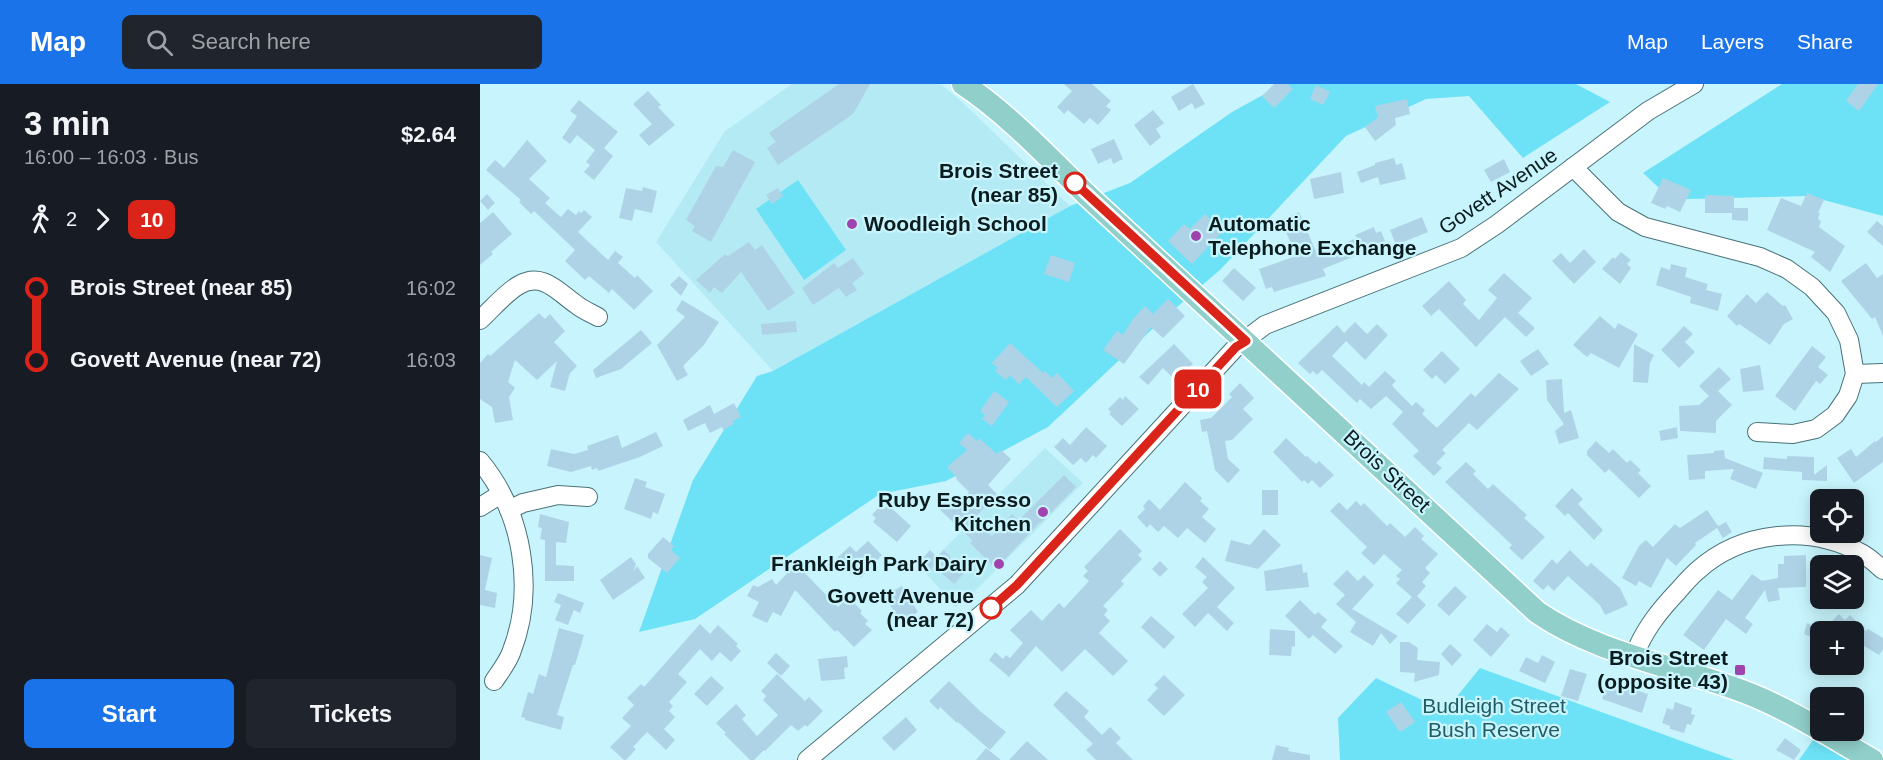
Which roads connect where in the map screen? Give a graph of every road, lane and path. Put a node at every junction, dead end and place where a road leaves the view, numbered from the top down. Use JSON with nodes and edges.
{"nodes":[{"id":1,"x":963,"y":84,"type":"edge"},
{"id":2,"x":1694,"y":84,"type":"edge"},
{"id":3,"x":1572,"y":167,"type":"junction"},
{"id":4,"x":598,"y":317,"type":"dead end"},
{"id":5,"x":480,"y":321,"type":"edge"},
{"id":6,"x":1246,"y":341,"type":"junction"},
{"id":7,"x":1883,"y":373,"type":"edge"},
{"id":8,"x":1855,"y":374,"type":"junction"},
{"id":9,"x":1757,"y":432,"type":"dead end"},
{"id":10,"x":480,"y":460,"type":"edge"},
{"id":11,"x":588,"y":497,"type":"dead end"},
{"id":12,"x":505,"y":502,"type":"junction"},
{"id":13,"x":480,"y":507,"type":"edge"},
{"id":14,"x":1883,"y":570,"type":"edge"},
{"id":15,"x":1634,"y":656,"type":"junction"},
{"id":16,"x":494,"y":681,"type":"dead end"},
{"id":17,"x":807,"y":760,"type":"edge"},
{"id":18,"x":1872,"y":760,"type":"edge"}],
"edges":[{"from":1,"to":6,"type":"main road","name":"Brois Street"},
{"from":2,"to":3,"type":"street","name":"Govett Avenue"},
{"from":3,"to":6,"type":"street","name":"Govett Avenue"},
{"from":3,"to":8,"type":"street"},
{"from":4,"to":5,"type":"street"},
{"from":6,"to":15,"type":"main road","name":"Brois Street"},
{"from":6,"to":17,"type":"street","name":"Govett Avenue"},
{"from":7,"to":8,"type":"street"},
{"from":8,"to":9,"type":"street"},
{"from":10,"to":12,"type":"street"},
{"from":11,"to":12,"type":"street"},
{"from":12,"to":13,"type":"street"},
{"from":12,"to":16,"type":"street"},
{"from":14,"to":15,"type":"street"},
{"from":15,"to":18,"type":"main road","name":"Brois Street"}]}
